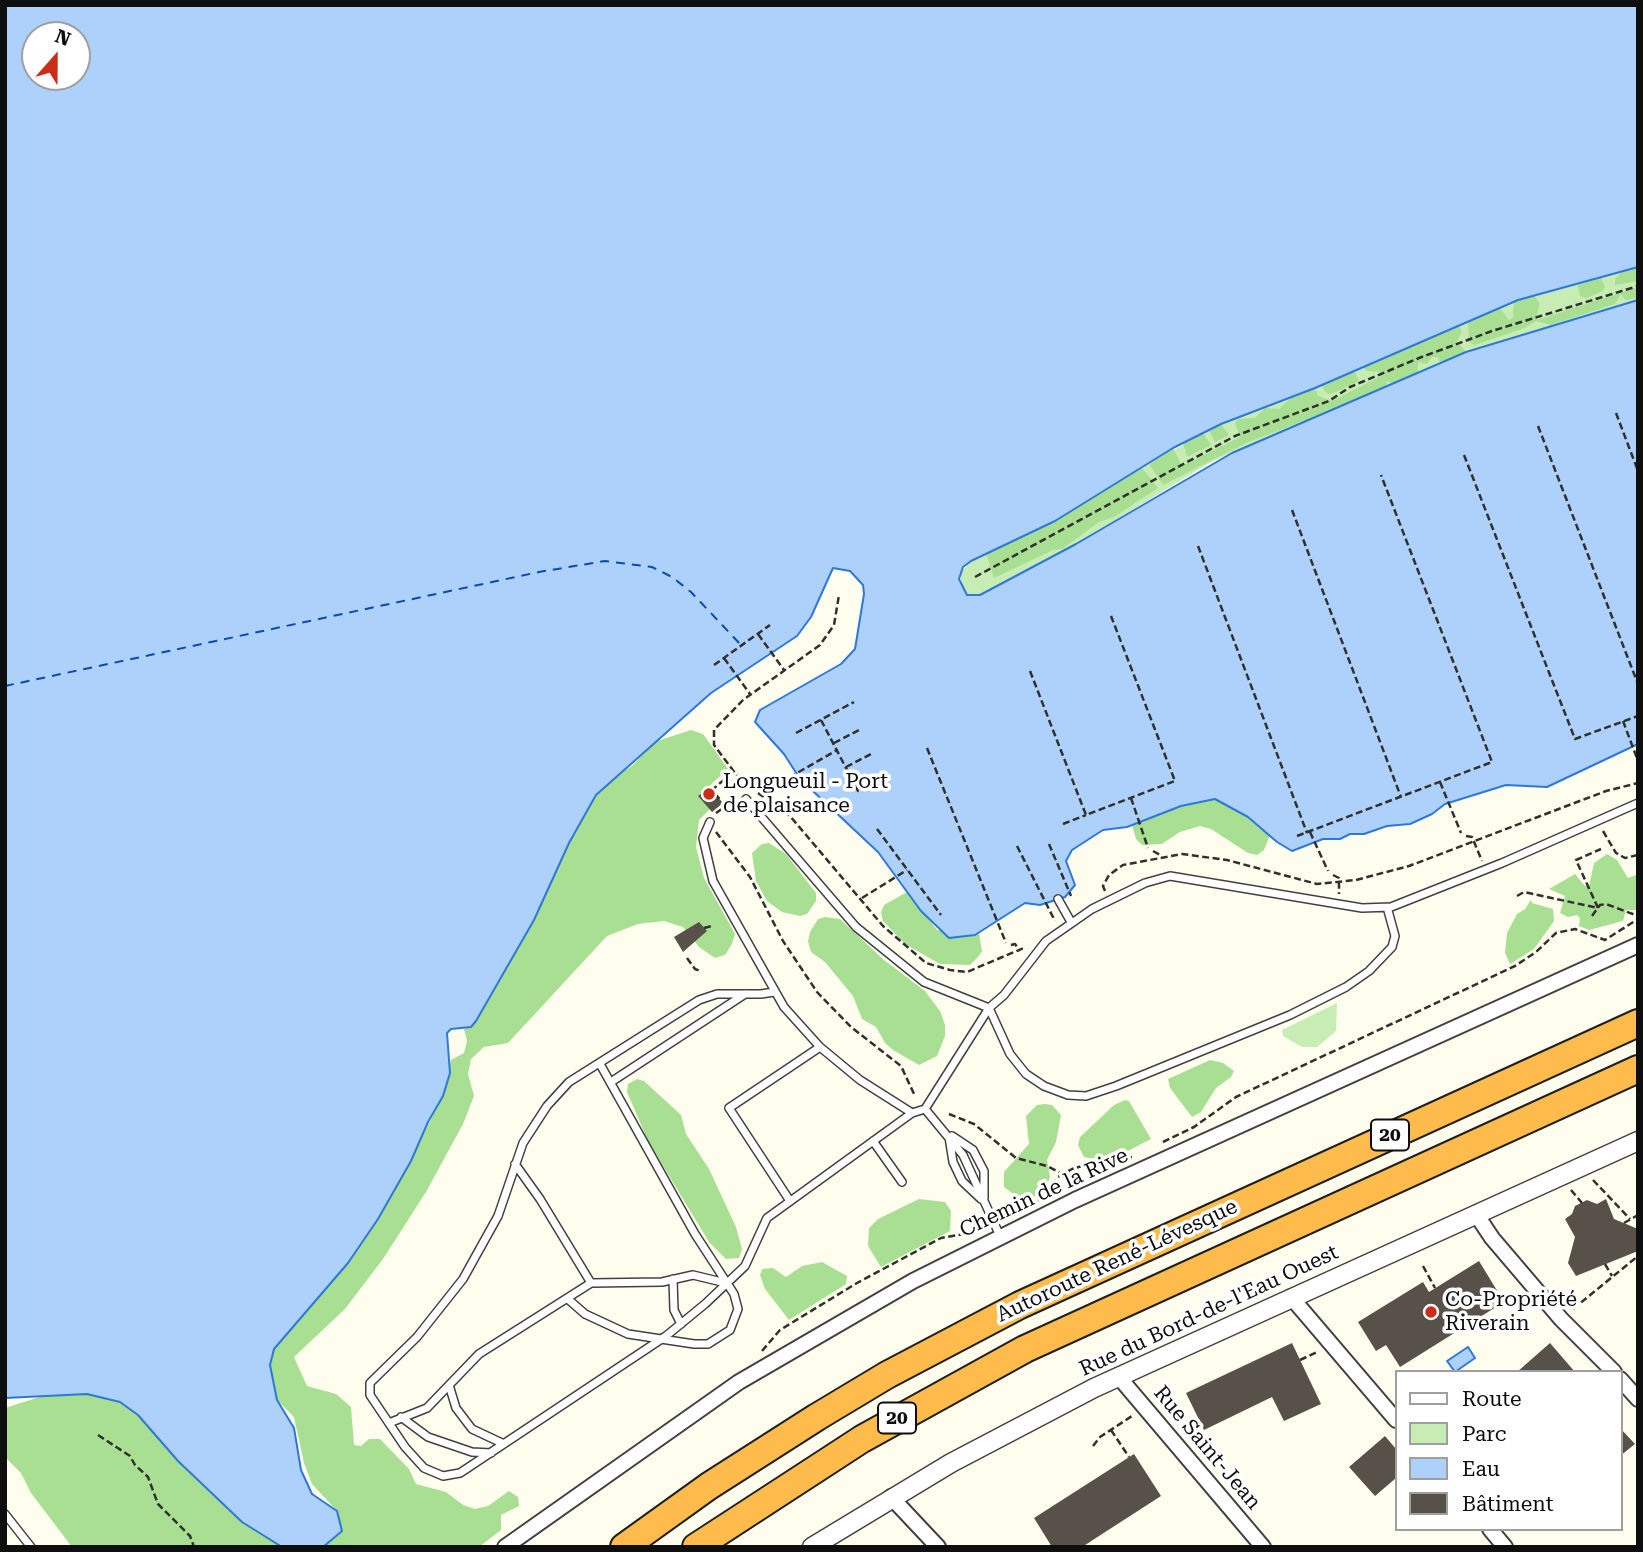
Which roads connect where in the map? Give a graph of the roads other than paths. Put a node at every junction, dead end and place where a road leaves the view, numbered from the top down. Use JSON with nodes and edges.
{"nodes":[{"id":1,"x":746,"y":799,"type":"dead end"},
{"id":2,"x":1638,"y":803,"type":"edge"},
{"id":3,"x":710,"y":822,"type":"dead end"},
{"id":4,"x":1058,"y":900,"type":"dead end"},
{"id":5,"x":1387,"y":907,"type":"junction"},
{"id":6,"x":1071,"y":922,"type":"junction"},
{"id":7,"x":1638,"y":945,"type":"edge"},
{"id":8,"x":774,"y":992,"type":"junction"},
{"id":9,"x":746,"y":993,"type":"junction"},
{"id":10,"x":989,"y":1008,"type":"junction"},
{"id":11,"x":1638,"y":1023,"type":"edge"},
{"id":12,"x":820,"y":1047,"type":"junction"},
{"id":13,"x":600,"y":1064,"type":"junction"},
{"id":14,"x":1638,"y":1069,"type":"edge"},
{"id":15,"x":611,"y":1082,"type":"junction"},
{"id":16,"x":925,"y":1109,"type":"junction"},
{"id":17,"x":912,"y":1113,"type":"junction"},
{"id":18,"x":949,"y":1134,"type":"junction"},
{"id":19,"x":873,"y":1141,"type":"junction"},
{"id":20,"x":1638,"y":1141,"type":"edge"},
{"id":21,"x":515,"y":1164,"type":"junction"},
{"id":22,"x":902,"y":1182,"type":"dead end"},
{"id":23,"x":790,"y":1201,"type":"junction"},
{"id":24,"x":984,"y":1202,"type":"junction"},
{"id":25,"x":1476,"y":1214,"type":"junction"},
{"id":26,"x":1000,"y":1236,"type":"junction"},
{"id":27,"x":673,"y":1279,"type":"junction"},
{"id":28,"x":591,"y":1283,"type":"junction"},
{"id":29,"x":727,"y":1283,"type":"junction"},
{"id":30,"x":1291,"y":1297,"type":"junction"},
{"id":31,"x":569,"y":1300,"type":"junction"},
{"id":32,"x":681,"y":1324,"type":"junction"},
{"id":33,"x":658,"y":1341,"type":"junction"},
{"id":34,"x":1612,"y":1370,"type":"edge"},
{"id":35,"x":1118,"y":1376,"type":"junction"},
{"id":36,"x":1622,"y":1381,"type":"edge"},
{"id":37,"x":449,"y":1385,"type":"junction"},
{"id":38,"x":1638,"y":1399,"type":"edge"},
{"id":39,"x":401,"y":1417,"type":"junction"},
{"id":40,"x":1394,"y":1418,"type":"edge"},
{"id":41,"x":389,"y":1423,"type":"junction"},
{"id":42,"x":504,"y":1444,"type":"junction"},
{"id":43,"x":491,"y":1453,"type":"junction"},
{"id":44,"x":891,"y":1497,"type":"junction"},
{"id":45,"x":5,"y":1514,"type":"edge"},
{"id":46,"x":1492,"y":1531,"type":"edge"},
{"id":47,"x":31,"y":1547,"type":"edge"},
{"id":48,"x":505,"y":1547,"type":"edge"},
{"id":49,"x":624,"y":1547,"type":"edge"},
{"id":50,"x":696,"y":1547,"type":"edge"},
{"id":51,"x":812,"y":1547,"type":"edge"},
{"id":52,"x":938,"y":1547,"type":"edge"},
{"id":53,"x":1264,"y":1547,"type":"edge"},
{"id":54,"x":1505,"y":1547,"type":"edge"}],
"edges":[{"from":1,"to":10,"type":"lane"},
{"from":2,"to":5,"type":"lane"},
{"from":3,"to":8,"type":"lane"},
{"from":4,"to":6,"type":"lane"},
{"from":5,"to":6,"type":"lane"},
{"from":5,"to":10,"type":"lane"},
{"from":6,"to":10,"type":"lane"},
{"from":7,"to":26,"type":"street","name":"Chemin de la Rive"},
{"from":8,"to":9,"type":"lane"},
{"from":8,"to":12,"type":"lane"},
{"from":9,"to":13,"type":"lane"},
{"from":9,"to":15,"type":"lane"},
{"from":10,"to":16,"type":"lane"},
{"from":11,"to":49,"type":"highway","name":"Autoroute René-Lévesque","number":"20"},
{"from":12,"to":17,"type":"lane"},
{"from":12,"to":23,"type":"lane"},
{"from":13,"to":15,"type":"lane"},
{"from":13,"to":21,"type":"lane"},
{"from":14,"to":50,"type":"highway","name":"Autoroute René-Lévesque","number":"20"},
{"from":15,"to":29,"type":"lane"},
{"from":16,"to":17,"type":"lane"},
{"from":16,"to":18,"type":"lane"},
{"from":17,"to":19,"type":"lane"},
{"from":18,"to":24,"type":"lane"},
{"from":18,"to":24,"type":"lane"},
{"from":19,"to":22,"type":"lane"},
{"from":19,"to":23,"type":"lane"},
{"from":20,"to":25,"type":"street","name":"Rue du Bord-de-l'Eau Ouest"},
{"from":21,"to":28,"type":"lane"},
{"from":21,"to":41,"type":"lane"},
{"from":23,"to":29,"type":"lane"},
{"from":24,"to":26,"type":"lane"},
{"from":25,"to":30,"type":"street","name":"Rue du Bord-de-l'Eau Ouest"},
{"from":25,"to":34,"type":"street"},
{"from":26,"to":48,"type":"street","name":"Chemin de la Rive"},
{"from":27,"to":28,"type":"lane"},
{"from":27,"to":29,"type":"lane"},
{"from":27,"to":32,"type":"lane"},
{"from":28,"to":31,"type":"lane"},
{"from":29,"to":32,"type":"lane"},
{"from":29,"to":33,"type":"lane"},
{"from":30,"to":35,"type":"street","name":"Rue du Bord-de-l'Eau Ouest"},
{"from":30,"to":40,"type":"street"},
{"from":31,"to":33,"type":"lane"},
{"from":31,"to":37,"type":"lane"},
{"from":32,"to":33,"type":"lane"},
{"from":33,"to":42,"type":"lane"},
{"from":35,"to":44,"type":"street","name":"Rue du Bord-de-l'Eau Ouest"},
{"from":35,"to":53,"type":"street","name":"Rue Saint-Jean"},
{"from":36,"to":38,"type":"street"},
{"from":37,"to":39,"type":"lane"},
{"from":37,"to":42,"type":"lane"},
{"from":39,"to":41,"type":"lane"},
{"from":39,"to":43,"type":"lane"},
{"from":41,"to":43,"type":"lane"},
{"from":42,"to":43,"type":"lane"},
{"from":44,"to":51,"type":"street","name":"Rue du Bord-de-l'Eau Ouest"},
{"from":44,"to":52,"type":"street"},
{"from":45,"to":47,"type":"lane"},
{"from":46,"to":54,"type":"street"}]}
